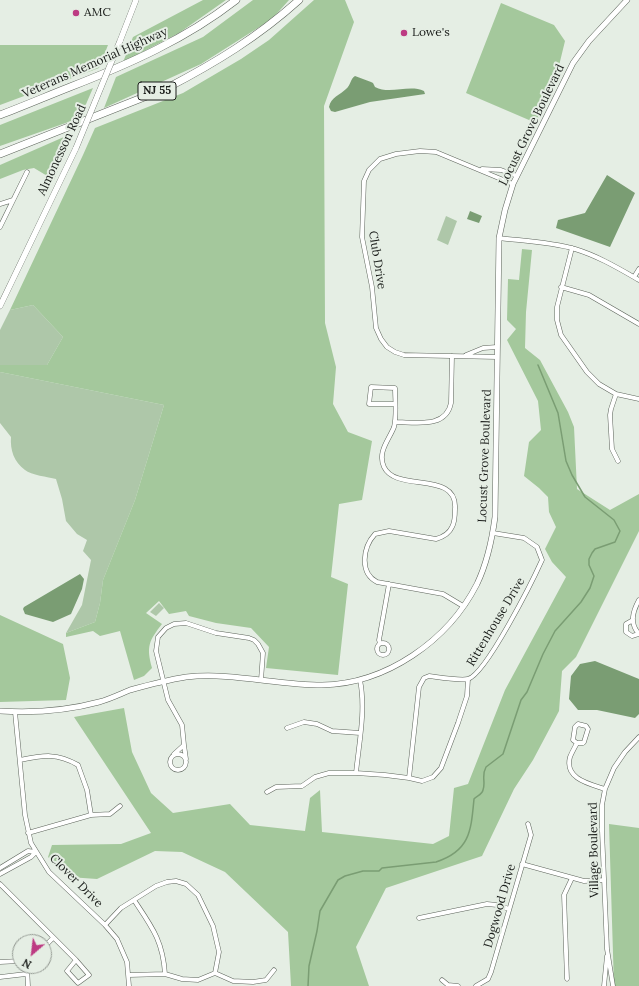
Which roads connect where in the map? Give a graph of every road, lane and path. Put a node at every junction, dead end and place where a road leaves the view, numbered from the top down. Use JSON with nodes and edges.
{"nodes":[{"id":1,"x":136,"y":0,"type":"edge"},
{"id":2,"x":236,"y":0,"type":"edge"},
{"id":3,"x":299,"y":0,"type":"edge"},
{"id":4,"x":627,"y":0,"type":"edge"},
{"id":5,"x":0,"y":115,"type":"edge"},
{"id":6,"x":0,"y":154,"type":"edge"},
{"id":7,"x":480,"y":169,"type":"junction"},
{"id":8,"x":27,"y":172,"type":"dead end"},
{"id":9,"x":517,"y":176,"type":"junction"},
{"id":10,"x":513,"y":184,"type":"junction"},
{"id":11,"x":13,"y":200,"type":"junction"},
{"id":12,"x":0,"y":204,"type":"edge"},
{"id":13,"x":0,"y":227,"type":"edge"},
{"id":14,"x":499,"y":238,"type":"junction"},
{"id":15,"x":572,"y":248,"type":"junction"},
{"id":16,"x":639,"y":269,"type":"edge"},
{"id":17,"x":634,"y":277,"type":"junction"},
{"id":18,"x":639,"y":280,"type":"edge"},
{"id":19,"x":561,"y":287,"type":"junction"},
{"id":20,"x":0,"y":306,"type":"edge"},
{"id":21,"x":639,"y":324,"type":"edge"},
{"id":22,"x":497,"y":347,"type":"junction"},
{"id":23,"x":466,"y":355,"type":"junction"},
{"id":24,"x":452,"y":356,"type":"junction"},
{"id":25,"x":497,"y":357,"type":"junction"},
{"id":26,"x":616,"y":394,"type":"junction"},
{"id":27,"x":639,"y":399,"type":"edge"},
{"id":28,"x":395,"y":404,"type":"junction"},
{"id":29,"x":395,"y":422,"type":"junction"},
{"id":30,"x":618,"y":461,"type":"dead end"},
{"id":31,"x":493,"y":533,"type":"junction"},
{"id":32,"x":389,"y":584,"type":"junction"},
{"id":33,"x":639,"y":600,"type":"edge"},
{"id":34,"x":463,"y":606,"type":"junction"},
{"id":35,"x":633,"y":620,"type":"junction"},
{"id":36,"x":639,"y":634,"type":"edge"},
{"id":37,"x":380,"y":643,"type":"dead end"},
{"id":38,"x":468,"y":679,"type":"junction"},
{"id":39,"x":261,"y":680,"type":"junction"},
{"id":40,"x":360,"y":680,"type":"junction"},
{"id":41,"x":163,"y":681,"type":"junction"},
{"id":42,"x":0,"y":711,"type":"edge"},
{"id":43,"x":16,"y":712,"type":"junction"},
{"id":44,"x":287,"y":728,"type":"dead end"},
{"id":45,"x":360,"y":733,"type":"junction"},
{"id":46,"x":639,"y":737,"type":"edge"},
{"id":47,"x":577,"y":743,"type":"junction"},
{"id":48,"x":184,"y":745,"type":"junction"},
{"id":49,"x":174,"y":754,"type":"junction"},
{"id":50,"x":186,"y":759,"type":"junction"},
{"id":51,"x":20,"y":760,"type":"junction"},
{"id":52,"x":356,"y":773,"type":"junction"},
{"id":53,"x":409,"y":778,"type":"junction"},
{"id":54,"x":605,"y":789,"type":"junction"},
{"id":55,"x":267,"y":792,"type":"dead end"},
{"id":56,"x":120,"y":806,"type":"dead end"},
{"id":57,"x":91,"y":815,"type":"junction"},
{"id":58,"x":528,"y":824,"type":"dead end"},
{"id":59,"x":28,"y":833,"type":"junction"},
{"id":60,"x":36,"y":852,"type":"junction"},
{"id":61,"x":522,"y":864,"type":"junction"},
{"id":62,"x":0,"y":868,"type":"edge"},
{"id":63,"x":0,"y":874,"type":"edge"},
{"id":64,"x":572,"y":878,"type":"junction"},
{"id":65,"x":604,"y":880,"type":"junction"},
{"id":66,"x":0,"y":884,"type":"edge"},
{"id":67,"x":134,"y":900,"type":"junction"},
{"id":68,"x":509,"y":909,"type":"junction"},
{"id":69,"x":419,"y":918,"type":"dead end"},
{"id":70,"x":105,"y":925,"type":"junction"},
{"id":71,"x":53,"y":938,"type":"joint"},
{"id":72,"x":607,"y":949,"type":"junction"},
{"id":73,"x":76,"y":960,"type":"junction"},
{"id":74,"x":12,"y":961,"type":"edge"},
{"id":75,"x":0,"y":962,"type":"edge"},
{"id":76,"x":274,"y":970,"type":"dead end"},
{"id":77,"x":215,"y":973,"type":"junction"},
{"id":78,"x":26,"y":974,"type":"joint"},
{"id":79,"x":165,"y":974,"type":"junction"},
{"id":80,"x":129,"y":975,"type":"junction"},
{"id":81,"x":0,"y":977,"type":"edge"},
{"id":82,"x":567,"y":979,"type":"dead end"},
{"id":83,"x":442,"y":980,"type":"dead end"},
{"id":84,"x":28,"y":986,"type":"edge"},
{"id":85,"x":130,"y":986,"type":"edge"},
{"id":86,"x":458,"y":986,"type":"edge"},
{"id":87,"x":476,"y":986,"type":"edge"},
{"id":88,"x":604,"y":986,"type":"edge"},
{"id":89,"x":613,"y":986,"type":"edge"}],
"edges":[{"from":1,"to":20,"type":"main road","name":"Almonesson Road","bridge":true},
{"from":2,"to":5,"type":"highway","name":"Veterans Memorial Highway"},
{"from":3,"to":6,"type":"highway","number":"NJ 55"},
{"from":4,"to":9,"type":"street","name":"Locust Grove Boulevard"},
{"from":7,"to":9,"type":"street"},
{"from":7,"to":10,"type":"street","name":"Club Drive"},
{"from":7,"to":24,"type":"street","name":"Club Drive"},
{"from":8,"to":11,"type":"street"},
{"from":9,"to":10,"type":"street","name":"Locust Grove Boulevard"},
{"from":10,"to":14,"type":"street","name":"Locust Grove Boulevard"},
{"from":11,"to":12,"type":"street"},
{"from":11,"to":13,"type":"street"},
{"from":14,"to":15,"type":"street"},
{"from":14,"to":22,"type":"street","name":"Locust Grove Boulevard"},
{"from":15,"to":17,"type":"street"},
{"from":15,"to":19,"type":"street"},
{"from":16,"to":17,"type":"street"},
{"from":17,"to":18,"type":"street"},
{"from":19,"to":21,"type":"street"},
{"from":19,"to":26,"type":"street"},
{"from":22,"to":23,"type":"street"},
{"from":22,"to":25,"type":"street","name":"Locust Grove Boulevard"},
{"from":23,"to":24,"type":"street","name":"Club Drive"},
{"from":23,"to":25,"type":"street","name":"Club Drive"},
{"from":24,"to":29,"type":"street"},
{"from":25,"to":31,"type":"street","name":"Locust Grove Boulevard"},
{"from":26,"to":27,"type":"street"},
{"from":26,"to":30,"type":"street"},
{"from":28,"to":28,"type":"street"},
{"from":28,"to":29,"type":"street"},
{"from":29,"to":32,"type":"street"},
{"from":31,"to":34,"type":"street","name":"Locust Grove Boulevard"},
{"from":31,"to":38,"type":"street","name":"Rittenhouse Drive"},
{"from":32,"to":34,"type":"street"},
{"from":32,"to":37,"type":"street"},
{"from":33,"to":35,"type":"street"},
{"from":34,"to":40,"type":"street","name":"Locust Grove Boulevard"},
{"from":35,"to":36,"type":"street"},
{"from":35,"to":36,"type":"street"},
{"from":38,"to":53,"type":"street"},
{"from":38,"to":53,"type":"street","name":"Rittenhouse Drive"},
{"from":39,"to":40,"type":"street","name":"Locust Grove Boulevard"},
{"from":39,"to":41,"type":"street","name":"Locust Grove Boulevard"},
{"from":39,"to":41,"type":"street"},
{"from":40,"to":45,"type":"street"},
{"from":41,"to":43,"type":"street","name":"Locust Grove Boulevard"},
{"from":41,"to":48,"type":"street"},
{"from":42,"to":43,"type":"street","name":"Locust Grove Boulevard"},
{"from":43,"to":51,"type":"street","name":"Clover Drive"},
{"from":44,"to":45,"type":"street"},
{"from":45,"to":52,"type":"street"},
{"from":46,"to":54,"type":"street","name":"Village Boulevard"},
{"from":47,"to":47,"type":"street"},
{"from":47,"to":54,"type":"street"},
{"from":48,"to":49,"type":"street"},
{"from":48,"to":50,"type":"street"},
{"from":49,"to":50,"type":"street"},
{"from":49,"to":50,"type":"street"},
{"from":51,"to":57,"type":"street"},
{"from":51,"to":59,"type":"street","name":"Clover Drive"},
{"from":52,"to":53,"type":"street"},
{"from":52,"to":55,"type":"street"},
{"from":54,"to":65,"type":"street","name":"Village Boulevard"},
{"from":56,"to":57,"type":"street"},
{"from":57,"to":59,"type":"street"},
{"from":58,"to":61,"type":"street","name":"Dogwood Drive"},
{"from":59,"to":60,"type":"street","name":"Clover Drive"},
{"from":60,"to":62,"type":"street"},
{"from":60,"to":63,"type":"street"},
{"from":60,"to":70,"type":"street","name":"Clover Drive"},
{"from":61,"to":64,"type":"street"},
{"from":61,"to":68,"type":"street","name":"Dogwood Drive"},
{"from":64,"to":65,"type":"street"},
{"from":64,"to":82,"type":"street"},
{"from":65,"to":72,"type":"street","name":"Village Boulevard"},
{"from":66,"to":71,"type":"street"},
{"from":67,"to":70,"type":"street"},
{"from":67,"to":77,"type":"street"},
{"from":67,"to":79,"type":"street"},
{"from":68,"to":69,"type":"street"},
{"from":68,"to":87,"type":"street","name":"Dogwood Drive"},
{"from":70,"to":80,"type":"street","name":"Clover Drive"},
{"from":71,"to":73,"type":"street"},
{"from":72,"to":88,"type":"street","name":"Village Boulevard"},
{"from":72,"to":89,"type":"street","name":"Village Boulevard"},
{"from":73,"to":73,"type":"street"},
{"from":74,"to":75,"type":"street"},
{"from":76,"to":77,"type":"street"},
{"from":77,"to":79,"type":"street"},
{"from":78,"to":81,"type":"street"},
{"from":78,"to":84,"type":"street"},
{"from":79,"to":80,"type":"street"},
{"from":80,"to":85,"type":"street","name":"Clover Drive"},
{"from":83,"to":86,"type":"street"}]}
